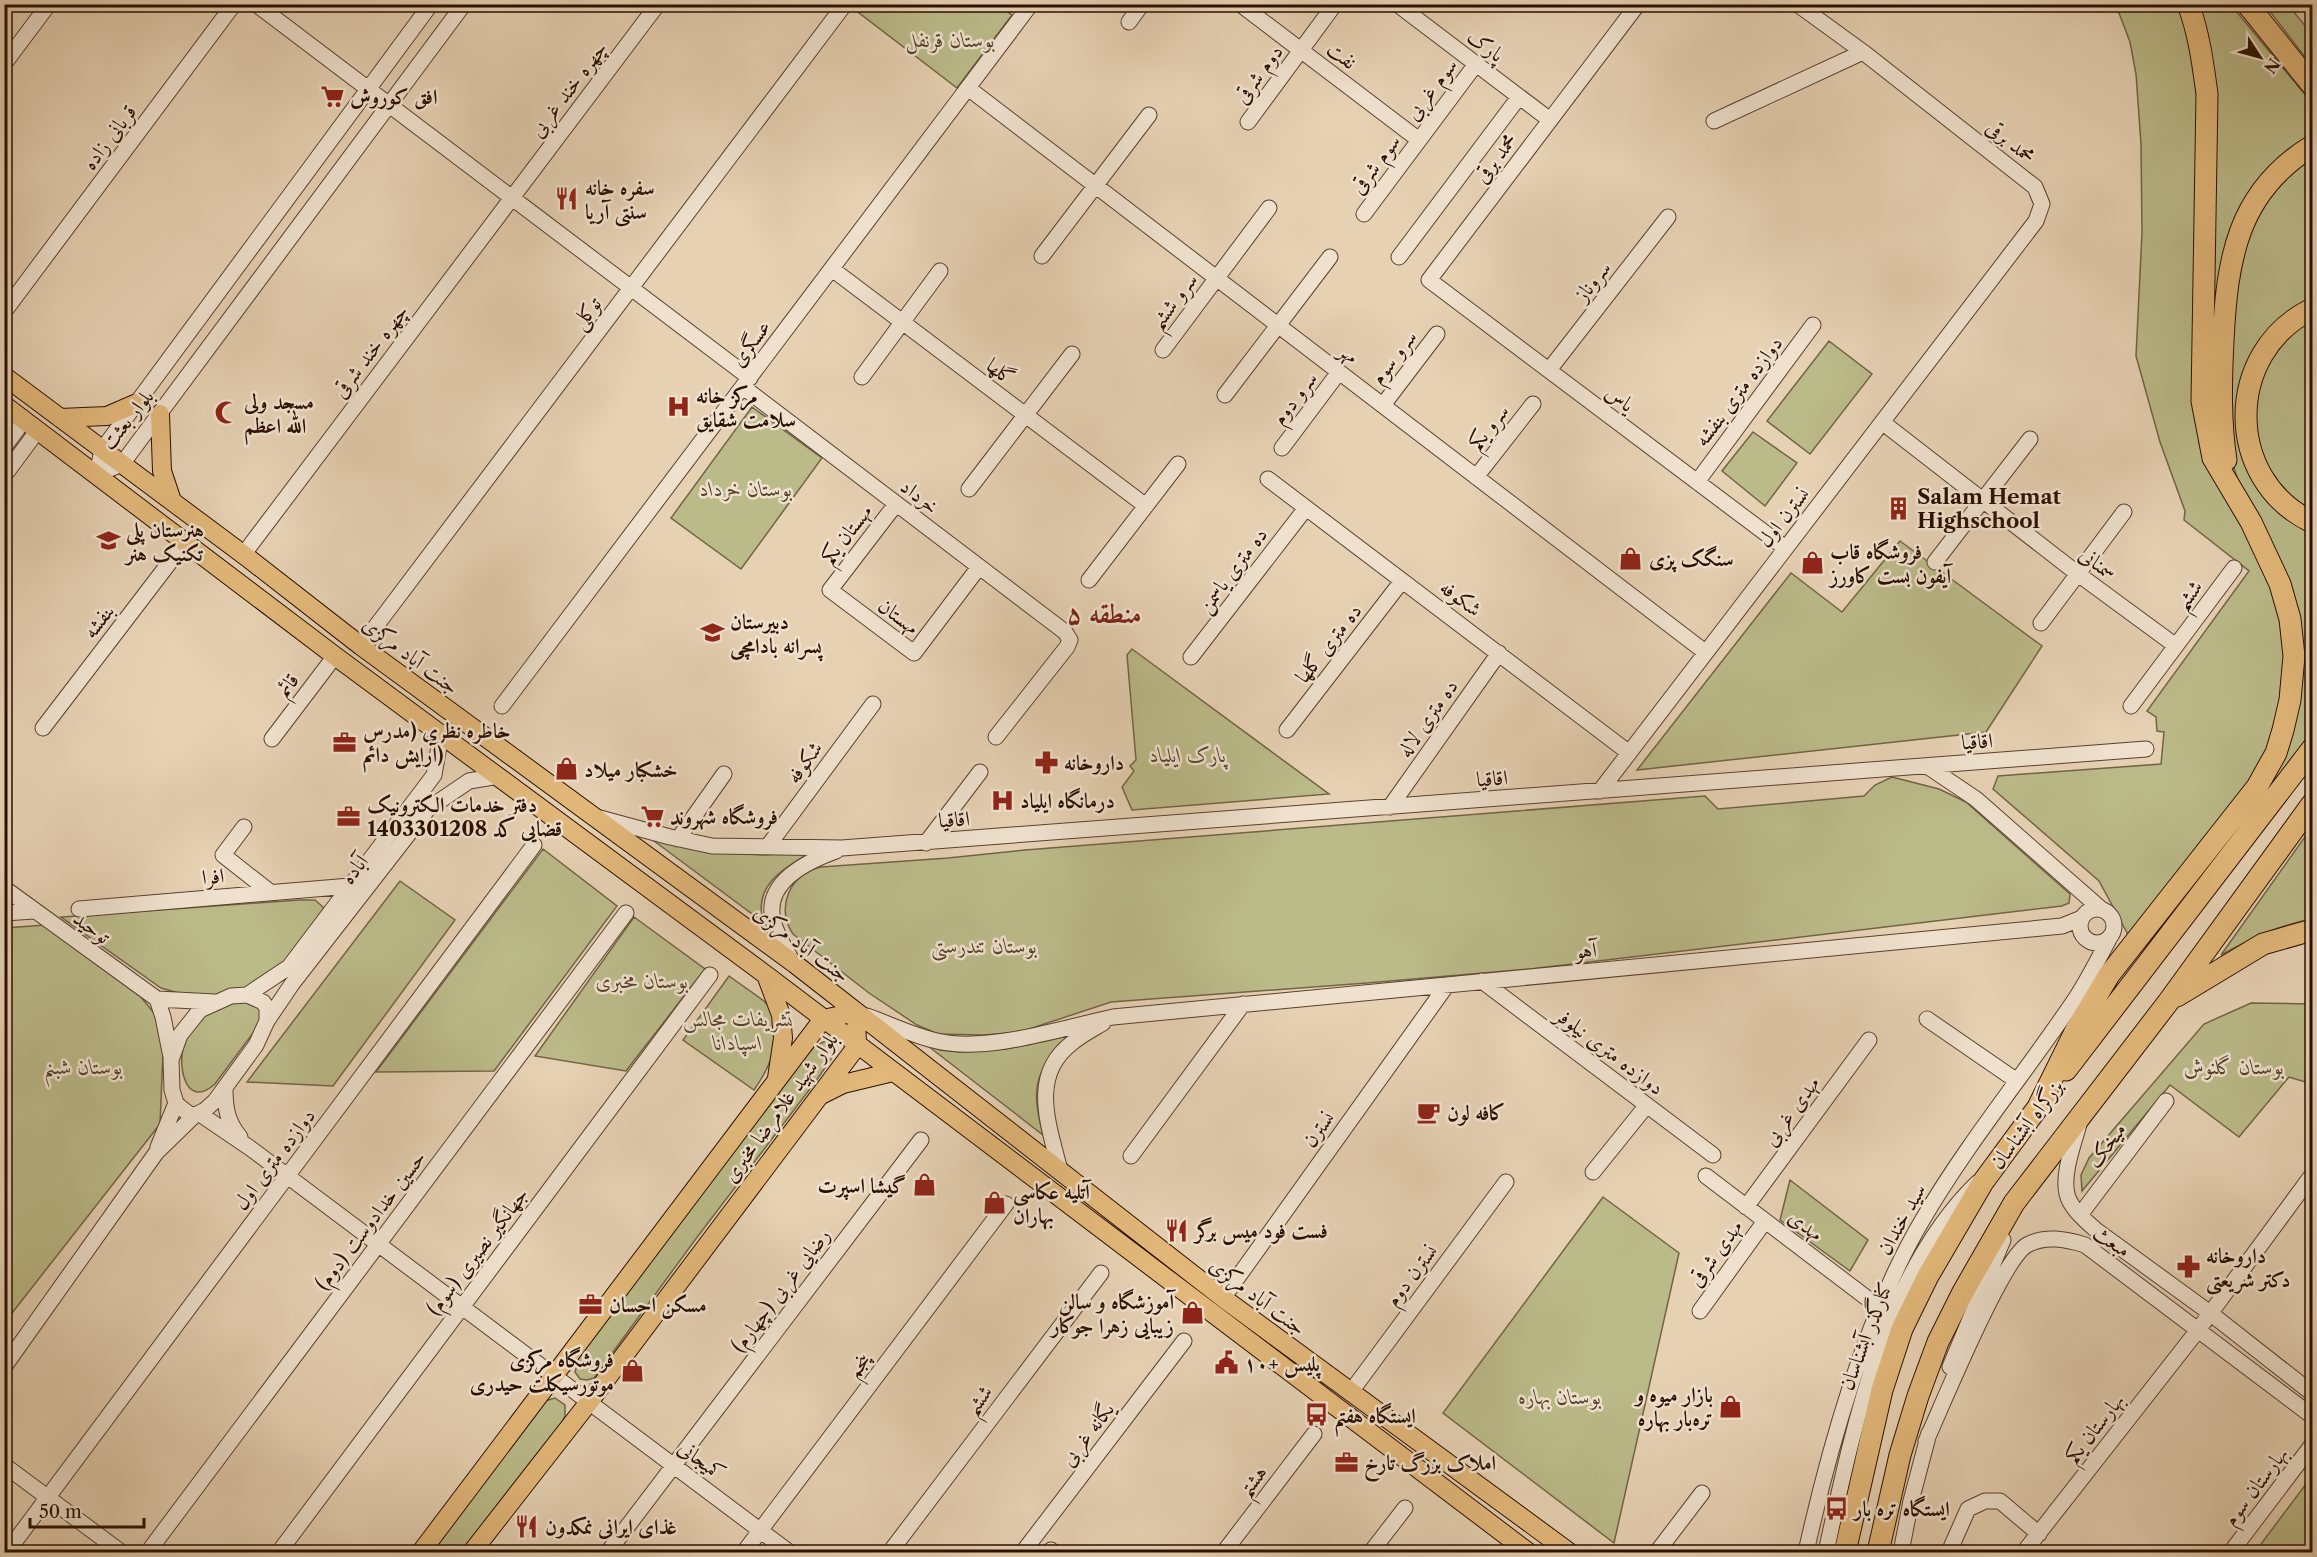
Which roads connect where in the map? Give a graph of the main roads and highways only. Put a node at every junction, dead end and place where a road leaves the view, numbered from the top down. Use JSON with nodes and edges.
{"nodes":[{"id":1,"x":2188,"y":4,"type":"edge"},
{"id":2,"x":2247,"y":4,"type":"edge"},
{"id":3,"x":2313,"y":85,"type":"edge"},
{"id":4,"x":2313,"y":146,"type":"edge"},
{"id":5,"x":2313,"y":309,"type":"edge"},
{"id":6,"x":4,"y":375,"type":"edge"},
{"id":7,"x":137,"y":403,"type":"road end"},
{"id":8,"x":4,"y":405,"type":"edge"},
{"id":9,"x":160,"y":414,"type":"road end"},
{"id":10,"x":60,"y":418,"type":"junction"},
{"id":11,"x":172,"y":501,"type":"junction"},
{"id":12,"x":2251,"y":522,"type":"junction"},
{"id":13,"x":2313,"y":522,"type":"edge"},
{"id":14,"x":2313,"y":749,"type":"edge"},
{"id":15,"x":2313,"y":804,"type":"edge"},
{"id":16,"x":2313,"y":930,"type":"edge"},
{"id":17,"x":766,"y":975,"type":"junction"},
{"id":18,"x":2169,"y":1001,"type":"junction"},
{"id":19,"x":856,"y":1012,"type":"junction"},
{"id":20,"x":823,"y":1019,"type":"junction"},
{"id":21,"x":857,"y":1046,"type":"junction"},
{"id":22,"x":893,"y":1072,"type":"junction"},
{"id":23,"x":776,"y":1083,"type":"junction"},
{"id":24,"x":817,"y":1097,"type":"junction"},
{"id":25,"x":2039,"y":1105,"type":"junction"},
{"id":26,"x":1506,"y":1506,"type":"junction"},
{"id":27,"x":1493,"y":1526,"type":"junction"},
{"id":28,"x":421,"y":1552,"type":"edge"},
{"id":29,"x":472,"y":1552,"type":"edge"},
{"id":30,"x":1528,"y":1552,"type":"edge"},
{"id":31,"x":1569,"y":1552,"type":"edge"},
{"id":32,"x":1845,"y":1552,"type":"edge"},
{"id":33,"x":1878,"y":1552,"type":"edge"}],
"edges":[{"from":1,"to":12,"type":"highway"},
{"from":2,"to":3,"type":"highway"},
{"from":4,"to":12,"type":"highway"},
{"from":5,"to":13,"type":"highway"},
{"from":6,"to":10,"type":"main road","name":"جنت آباد مرکزی"},
{"from":7,"to":10,"type":"main road"},
{"from":8,"to":17,"type":"main road","name":"جنت آباد مرکزی"},
{"from":9,"to":11,"type":"main road"},
{"from":10,"to":11,"type":"main road","name":"جنت آباد مرکزی"},
{"from":11,"to":19,"type":"main road","name":"جنت آباد مرکزی"},
{"from":12,"to":25,"type":"highway"},
{"from":14,"to":25,"type":"highway","name":"بزرگراه آبشناسان"},
{"from":15,"to":18,"type":"highway","name":"بزرگراه آبشناسان"},
{"from":16,"to":18,"type":"highway"},
{"from":17,"to":20,"type":"main road","name":"جنت آباد مرکزی"},
{"from":17,"to":23,"type":"main road"},
{"from":18,"to":33,"type":"highway","name":"بزرگراه آبشناسان"},
{"from":19,"to":20,"type":"main road","name":"بلوار شهید غلامرضا مخبری"},
{"from":19,"to":21,"type":"main road","name":"بلوار شهید غلامرضا مخبری"},
{"from":19,"to":26,"type":"main road","name":"جنت آباد مرکزی"},
{"from":20,"to":21,"type":"main road","name":"جنت آباد مرکزی"},
{"from":20,"to":23,"type":"main road","name":"بلوار شهید غلامرضا مخبری"},
{"from":21,"to":22,"type":"main road","name":"جنت آباد مرکزی"},
{"from":21,"to":24,"type":"main road","name":"بلوار شهید غلامرضا مخبری"},
{"from":22,"to":24,"type":"main road"},
{"from":22,"to":27,"type":"main road","name":"جنت آباد مرکزی"},
{"from":23,"to":28,"type":"main road","name":"بلوار شهید غلامرضا مخبری"},
{"from":24,"to":29,"type":"main road","name":"بلوار شهید غلامرضا مخبری"},
{"from":25,"to":32,"type":"highway","name":"بزرگراه آبشناسان"},
{"from":26,"to":27,"type":"main road"},
{"from":26,"to":31,"type":"main road","name":"جنت آباد مرکزی"},
{"from":27,"to":30,"type":"main road","name":"جنت آباد مرکزی"}]}
